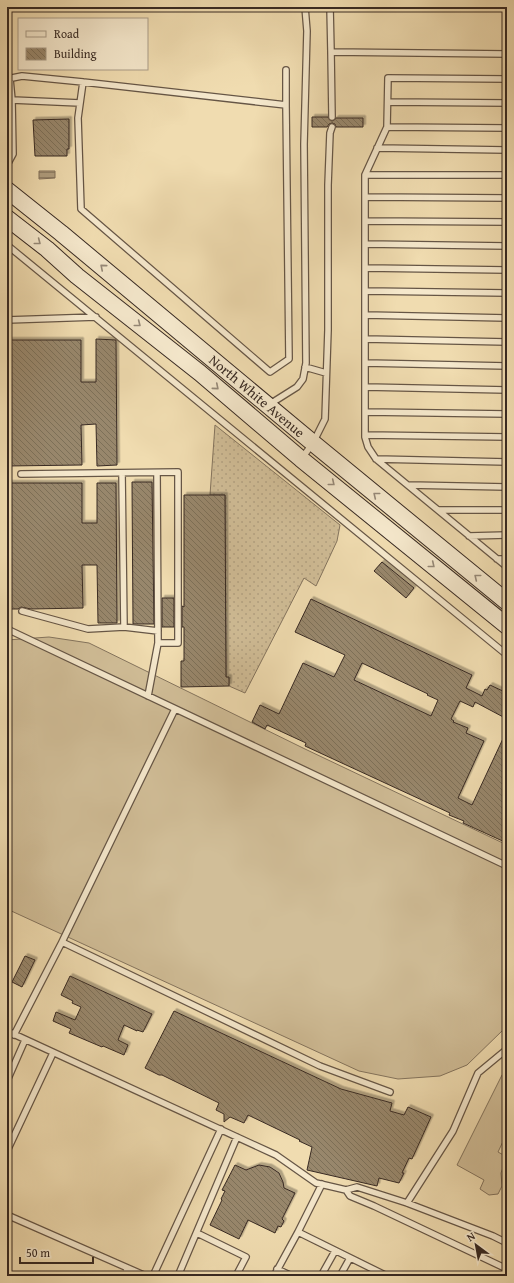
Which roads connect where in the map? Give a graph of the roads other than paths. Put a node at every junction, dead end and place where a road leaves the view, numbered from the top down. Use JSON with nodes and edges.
{"nodes":[{"id":1,"x":305,"y":7,"type":"edge"},
{"id":2,"x":330,"y":7,"type":"edge"},
{"id":3,"x":332,"y":52,"type":"junction"},
{"id":4,"x":507,"y":54,"type":"edge"},
{"id":5,"x":286,"y":70,"type":"dead end"},
{"id":6,"x":9,"y":79,"type":"edge"},
{"id":7,"x":507,"y":79,"type":"edge"},
{"id":8,"x":83,"y":82,"type":"junction"},
{"id":9,"x":12,"y":100,"type":"junction"},
{"id":10,"x":388,"y":102,"type":"junction"},
{"id":11,"x":80,"y":103,"type":"junction"},
{"id":12,"x":507,"y":103,"type":"edge"},
{"id":13,"x":286,"y":105,"type":"junction"},
{"id":14,"x":332,"y":118,"type":"dead end"},
{"id":15,"x":332,"y":127,"type":"dead end"},
{"id":16,"x":387,"y":127,"type":"junction"},
{"id":17,"x":507,"y":128,"type":"edge"},
{"id":18,"x":377,"y":148,"type":"junction"},
{"id":19,"x":507,"y":150,"type":"edge"},
{"id":20,"x":7,"y":165,"type":"edge"},
{"id":21,"x":365,"y":175,"type":"junction"},
{"id":22,"x":507,"y":175,"type":"edge"},
{"id":23,"x":7,"y":190,"type":"edge"},
{"id":24,"x":365,"y":197,"type":"junction"},
{"id":25,"x":507,"y":198,"type":"edge"},
{"id":26,"x":7,"y":218,"type":"edge"},
{"id":27,"x":365,"y":221,"type":"junction"},
{"id":28,"x":507,"y":222,"type":"edge"},
{"id":29,"x":365,"y":244,"type":"junction"},
{"id":30,"x":7,"y":245,"type":"edge"},
{"id":31,"x":507,"y":246,"type":"edge"},
{"id":32,"x":365,"y":268,"type":"junction"},
{"id":33,"x":507,"y":270,"type":"edge"},
{"id":34,"x":365,"y":291,"type":"junction"},
{"id":35,"x":507,"y":293,"type":"edge"},
{"id":36,"x":365,"y":315,"type":"junction"},
{"id":37,"x":96,"y":317,"type":"junction"},
{"id":38,"x":507,"y":318,"type":"edge"},
{"id":39,"x":7,"y":320,"type":"edge"},
{"id":40,"x":366,"y":339,"type":"junction"},
{"id":41,"x":507,"y":342,"type":"edge"},
{"id":42,"x":365,"y":363,"type":"junction"},
{"id":43,"x":507,"y":366,"type":"edge"},
{"id":44,"x":305,"y":367,"type":"junction"},
{"id":45,"x":326,"y":373,"type":"junction"},
{"id":46,"x":366,"y":387,"type":"junction"},
{"id":47,"x":507,"y":390,"type":"edge"},
{"id":48,"x":268,"y":405,"type":"junction"},
{"id":49,"x":366,"y":412,"type":"junction"},
{"id":50,"x":507,"y":414,"type":"edge"},
{"id":51,"x":365,"y":435,"type":"junction"},
{"id":52,"x":507,"y":437,"type":"edge"},
{"id":53,"x":313,"y":443,"type":"junction"},
{"id":54,"x":301,"y":459,"type":"junction"},
{"id":55,"x":376,"y":459,"type":"junction"},
{"id":56,"x":507,"y":462,"type":"edge"},
{"id":57,"x":157,"y":472,"type":"junction"},
{"id":58,"x":122,"y":473,"type":"junction"},
{"id":59,"x":21,"y":474,"type":"dead end"},
{"id":60,"x":407,"y":484,"type":"junction"},
{"id":61,"x":507,"y":487,"type":"edge"},
{"id":62,"x":438,"y":510,"type":"junction"},
{"id":63,"x":507,"y":510,"type":"edge"},
{"id":64,"x":507,"y":535,"type":"edge"},
{"id":65,"x":469,"y":536,"type":"junction"},
{"id":66,"x":497,"y":559,"type":"junction"},
{"id":67,"x":507,"y":559,"type":"edge"},
{"id":68,"x":507,"y":568,"type":"edge"},
{"id":69,"x":507,"y":602,"type":"edge"},
{"id":70,"x":22,"y":611,"type":"dead end"},
{"id":71,"x":507,"y":626,"type":"edge"},
{"id":72,"x":124,"y":627,"type":"junction"},
{"id":73,"x":7,"y":629,"type":"edge"},
{"id":74,"x":158,"y":631,"type":"junction"},
{"id":75,"x":158,"y":643,"type":"junction"},
{"id":76,"x":507,"y":653,"type":"edge"},
{"id":77,"x":148,"y":696,"type":"junction"},
{"id":78,"x":175,"y":709,"type":"junction"},
{"id":79,"x":507,"y":866,"type":"edge"},
{"id":80,"x":62,"y":942,"type":"junction"},
{"id":81,"x":7,"y":1031,"type":"edge"},
{"id":82,"x":14,"y":1035,"type":"junction"},
{"id":83,"x":26,"y":1040,"type":"junction"},
{"id":84,"x":507,"y":1049,"type":"edge"},
{"id":85,"x":53,"y":1053,"type":"junction"},
{"id":86,"x":7,"y":1081,"type":"edge"},
{"id":87,"x":390,"y":1092,"type":"dead end"},
{"id":88,"x":221,"y":1129,"type":"junction"},
{"id":89,"x":237,"y":1137,"type":"junction"},
{"id":90,"x":7,"y":1151,"type":"edge"},
{"id":91,"x":322,"y":1184,"type":"junction"},
{"id":92,"x":346,"y":1190,"type":"junction"},
{"id":93,"x":407,"y":1203,"type":"junction"},
{"id":94,"x":7,"y":1215,"type":"edge"},
{"id":95,"x":298,"y":1232,"type":"junction"},
{"id":96,"x":198,"y":1233,"type":"junction"},
{"id":97,"x":507,"y":1243,"type":"edge"},
{"id":98,"x":335,"y":1251,"type":"junction"},
{"id":99,"x":350,"y":1258,"type":"junction"},
{"id":100,"x":128,"y":1268,"type":"junction"},
{"id":101,"x":277,"y":1269,"type":"junction"},
{"id":102,"x":507,"y":1269,"type":"edge"},
{"id":103,"x":124,"y":1276,"type":"edge"},
{"id":104,"x":146,"y":1276,"type":"edge"},
{"id":105,"x":154,"y":1276,"type":"edge"},
{"id":106,"x":178,"y":1276,"type":"edge"},
{"id":107,"x":236,"y":1276,"type":"edge"},
{"id":108,"x":274,"y":1276,"type":"edge"},
{"id":109,"x":292,"y":1276,"type":"edge"},
{"id":110,"x":321,"y":1276,"type":"edge"},
{"id":111,"x":340,"y":1276,"type":"edge"},
{"id":112,"x":387,"y":1276,"type":"edge"}],
"edges":[{"from":1,"to":44,"type":"lane"},
{"from":2,"to":3,"type":"lane"},
{"from":3,"to":4,"type":"lane"},
{"from":3,"to":14,"type":"lane"},
{"from":5,"to":13,"type":"lane"},
{"from":6,"to":8,"type":"lane"},
{"from":6,"to":9,"type":"lane"},
{"from":7,"to":10,"type":"lane"},
{"from":8,"to":11,"type":"lane"},
{"from":8,"to":13,"type":"lane"},
{"from":9,"to":11,"type":"lane"},
{"from":9,"to":20,"type":"lane"},
{"from":10,"to":12,"type":"lane"},
{"from":10,"to":16,"type":"lane"},
{"from":11,"to":13,"type":"lane"},
{"from":15,"to":45,"type":"lane"},
{"from":16,"to":17,"type":"lane"},
{"from":16,"to":18,"type":"lane"},
{"from":18,"to":19,"type":"lane"},
{"from":18,"to":21,"type":"lane"},
{"from":21,"to":22,"type":"lane"},
{"from":21,"to":24,"type":"lane"},
{"from":48,"to":23,"type":"main road","name":"North White Avenue","one_way":true},
{"from":24,"to":25,"type":"lane"},
{"from":24,"to":27,"type":"lane"},
{"from":26,"to":54,"type":"main road","name":"North White Avenue","one_way":true},
{"from":27,"to":28,"type":"lane"},
{"from":27,"to":29,"type":"lane"},
{"from":29,"to":31,"type":"lane"},
{"from":29,"to":32,"type":"lane"},
{"from":30,"to":37,"type":"lane"},
{"from":32,"to":33,"type":"lane"},
{"from":32,"to":34,"type":"lane"},
{"from":34,"to":35,"type":"lane"},
{"from":34,"to":36,"type":"lane"},
{"from":36,"to":38,"type":"lane"},
{"from":36,"to":40,"type":"lane"},
{"from":37,"to":39,"type":"lane"},
{"from":37,"to":76,"type":"lane"},
{"from":40,"to":41,"type":"lane"},
{"from":40,"to":42,"type":"lane"},
{"from":42,"to":43,"type":"lane"},
{"from":42,"to":46,"type":"lane"},
{"from":44,"to":45,"type":"lane"},
{"from":44,"to":48,"type":"lane"},
{"from":45,"to":53,"type":"lane"},
{"from":46,"to":47,"type":"lane"},
{"from":46,"to":49,"type":"lane"},
{"from":48,"to":53,"type":"main road","name":"North White Avenue"},
{"from":49,"to":50,"type":"lane"},
{"from":49,"to":51,"type":"lane"},
{"from":51,"to":52,"type":"lane"},
{"from":51,"to":55,"type":"lane"},
{"from":53,"to":54,"type":"lane"},
{"from":69,"to":53,"type":"main road","name":"North White Avenue","one_way":true},
{"from":54,"to":71,"type":"main road","name":"North White Avenue","one_way":true},
{"from":55,"to":56,"type":"lane"},
{"from":55,"to":60,"type":"lane"},
{"from":57,"to":58,"type":"lane"},
{"from":57,"to":74,"type":"lane"},
{"from":57,"to":75,"type":"lane"},
{"from":58,"to":59,"type":"lane"},
{"from":58,"to":72,"type":"lane"},
{"from":60,"to":61,"type":"lane"},
{"from":60,"to":62,"type":"lane"},
{"from":62,"to":63,"type":"lane"},
{"from":62,"to":65,"type":"lane"},
{"from":64,"to":65,"type":"lane"},
{"from":65,"to":66,"type":"lane"},
{"from":66,"to":67,"type":"lane"},
{"from":66,"to":68,"type":"lane"},
{"from":70,"to":72,"type":"lane"},
{"from":72,"to":74,"type":"lane"},
{"from":73,"to":77,"type":"lane"},
{"from":74,"to":75,"type":"lane"},
{"from":75,"to":77,"type":"lane"},
{"from":77,"to":78,"type":"lane"},
{"from":78,"to":79,"type":"lane"},
{"from":78,"to":80,"type":"lane"},
{"from":80,"to":82,"type":"lane"},
{"from":80,"to":87,"type":"lane"},
{"from":81,"to":82,"type":"lane"},
{"from":82,"to":83,"type":"lane"},
{"from":83,"to":85,"type":"lane"},
{"from":83,"to":86,"type":"lane"},
{"from":84,"to":93,"type":"lane"},
{"from":85,"to":88,"type":"lane"},
{"from":85,"to":90,"type":"lane"},
{"from":88,"to":89,"type":"lane"},
{"from":88,"to":105,"type":"lane"},
{"from":89,"to":91,"type":"lane"},
{"from":89,"to":96,"type":"lane"},
{"from":91,"to":92,"type":"lane"},
{"from":91,"to":95,"type":"lane"},
{"from":92,"to":93,"type":"lane"},
{"from":92,"to":102,"type":"lane"},
{"from":93,"to":97,"type":"lane"},
{"from":94,"to":100,"type":"lane"},
{"from":95,"to":98,"type":"lane"},
{"from":95,"to":101,"type":"lane"},
{"from":96,"to":106,"type":"lane"},
{"from":96,"to":107,"type":"lane"},
{"from":98,"to":99,"type":"lane"},
{"from":98,"to":110,"type":"lane"},
{"from":99,"to":111,"type":"lane"},
{"from":99,"to":112,"type":"lane"},
{"from":100,"to":103,"type":"lane"},
{"from":100,"to":104,"type":"lane"},
{"from":101,"to":108,"type":"lane"},
{"from":101,"to":109,"type":"lane"}]}
